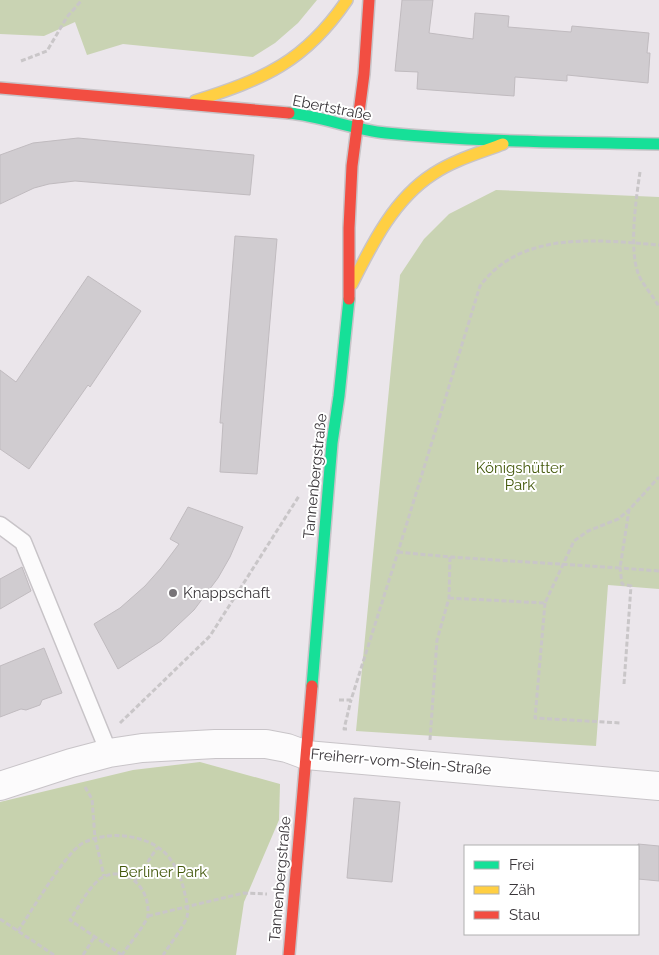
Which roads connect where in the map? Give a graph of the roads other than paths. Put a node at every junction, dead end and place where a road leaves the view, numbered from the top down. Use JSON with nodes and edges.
{"nodes":[{"id":1,"x":347,"y":0,"type":"edge"},
{"id":2,"x":369,"y":0,"type":"edge"},
{"id":3,"x":0,"y":88,"type":"edge"},
{"id":4,"x":184,"y":104,"type":"junction"},
{"id":5,"x":356,"y":129,"type":"junction"},
{"id":6,"x":510,"y":141,"type":"junction"},
{"id":7,"x":659,"y":144,"type":"edge"},
{"id":8,"x":350,"y":288,"type":"junction"},
{"id":9,"x":0,"y":525,"type":"edge"},
{"id":10,"x":107,"y":746,"type":"junction"},
{"id":11,"x":306,"y":754,"type":"junction"},
{"id":12,"x":0,"y":786,"type":"edge"},
{"id":13,"x":659,"y":786,"type":"edge"},
{"id":14,"x":289,"y":955,"type":"edge"}],
"edges":[{"from":1,"to":4,"type":"main road"},
{"from":2,"to":5,"type":"main road","name":"Tannenbergstraße"},
{"from":3,"to":4,"type":"main road","name":"Ebertstraße"},
{"from":4,"to":5,"type":"main road","name":"Ebertstraße"},
{"from":5,"to":6,"type":"main road","name":"Ebertstraße"},
{"from":5,"to":8,"type":"main road","name":"Tannenbergstraße"},
{"from":6,"to":7,"type":"main road","name":"Ebertstraße"},
{"from":6,"to":8,"type":"main road"},
{"from":8,"to":11,"type":"main road","name":"Tannenbergstraße"},
{"from":9,"to":10,"type":"lane"},
{"from":10,"to":11,"type":"street","name":"Freiherr-vom-Stein-Straße"},
{"from":10,"to":12,"type":"street","name":"Freiherr-vom-Stein-Straße"},
{"from":11,"to":13,"type":"street","name":"Freiherr-vom-Stein-Straße"},
{"from":11,"to":14,"type":"main road","name":"Tannenbergstraße"}]}
